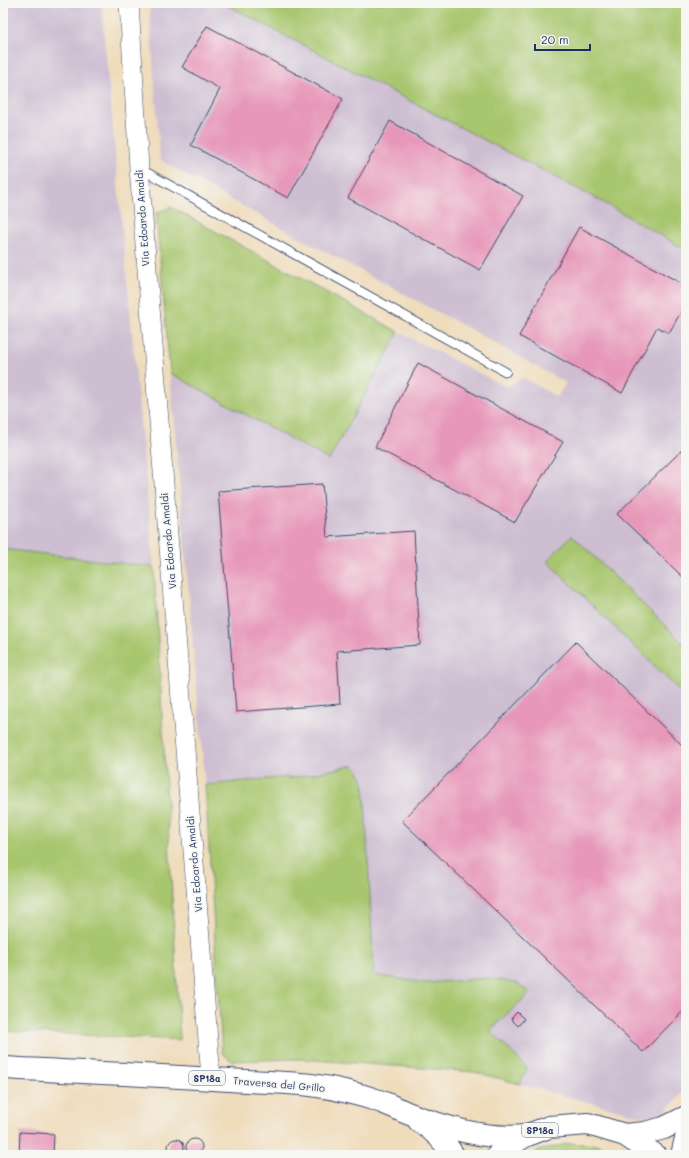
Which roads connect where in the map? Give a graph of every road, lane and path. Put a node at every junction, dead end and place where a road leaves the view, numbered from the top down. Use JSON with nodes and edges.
{"nodes":[{"id":1,"x":129,"y":3,"type":"edge"},
{"id":2,"x":138,"y":168,"type":"junction"},
{"id":3,"x":506,"y":372,"type":"dead end"},
{"id":4,"x":3,"y":1068,"type":"edge"},
{"id":5,"x":211,"y":1078,"type":"junction"},
{"id":6,"x":407,"y":1113,"type":"junction"},
{"id":7,"x":686,"y":1117,"type":"edge"},
{"id":8,"x":625,"y":1135,"type":"junction"},
{"id":9,"x":524,"y":1136,"type":"junction"},
{"id":10,"x":686,"y":1138,"type":"edge"},
{"id":11,"x":453,"y":1155,"type":"edge"},
{"id":12,"x":498,"y":1155,"type":"edge"},
{"id":13,"x":655,"y":1155,"type":"edge"},
{"id":14,"x":682,"y":1155,"type":"edge"}],
"edges":[{"from":1,"to":2,"type":"street","name":"Via Edoardo Amaldi"},
{"from":2,"to":3,"type":"lane"},
{"from":2,"to":5,"type":"street","name":"Via Edoardo Amaldi"},
{"from":4,"to":5,"type":"main road","name":"Traversa del Grillo","number":"SP18a"},
{"from":5,"to":6,"type":"main road","name":"Traversa del Grillo","number":"SP18a"},
{"from":6,"to":9,"type":"main road","name":"Traversa del Grillo","number":"SP18a"},
{"from":6,"to":11,"type":"main road"},
{"from":7,"to":8,"type":"main road"},
{"from":8,"to":9,"type":"main road","name":"Traversa del Grillo","number":"SP18a"},
{"from":8,"to":13,"type":"main road","name":"Traversa del Grillo","number":"SP18a"},
{"from":9,"to":12,"type":"main road","name":"Traversa del Grillo","number":"SP18a"},
{"from":10,"to":14,"type":"main road"}]}
